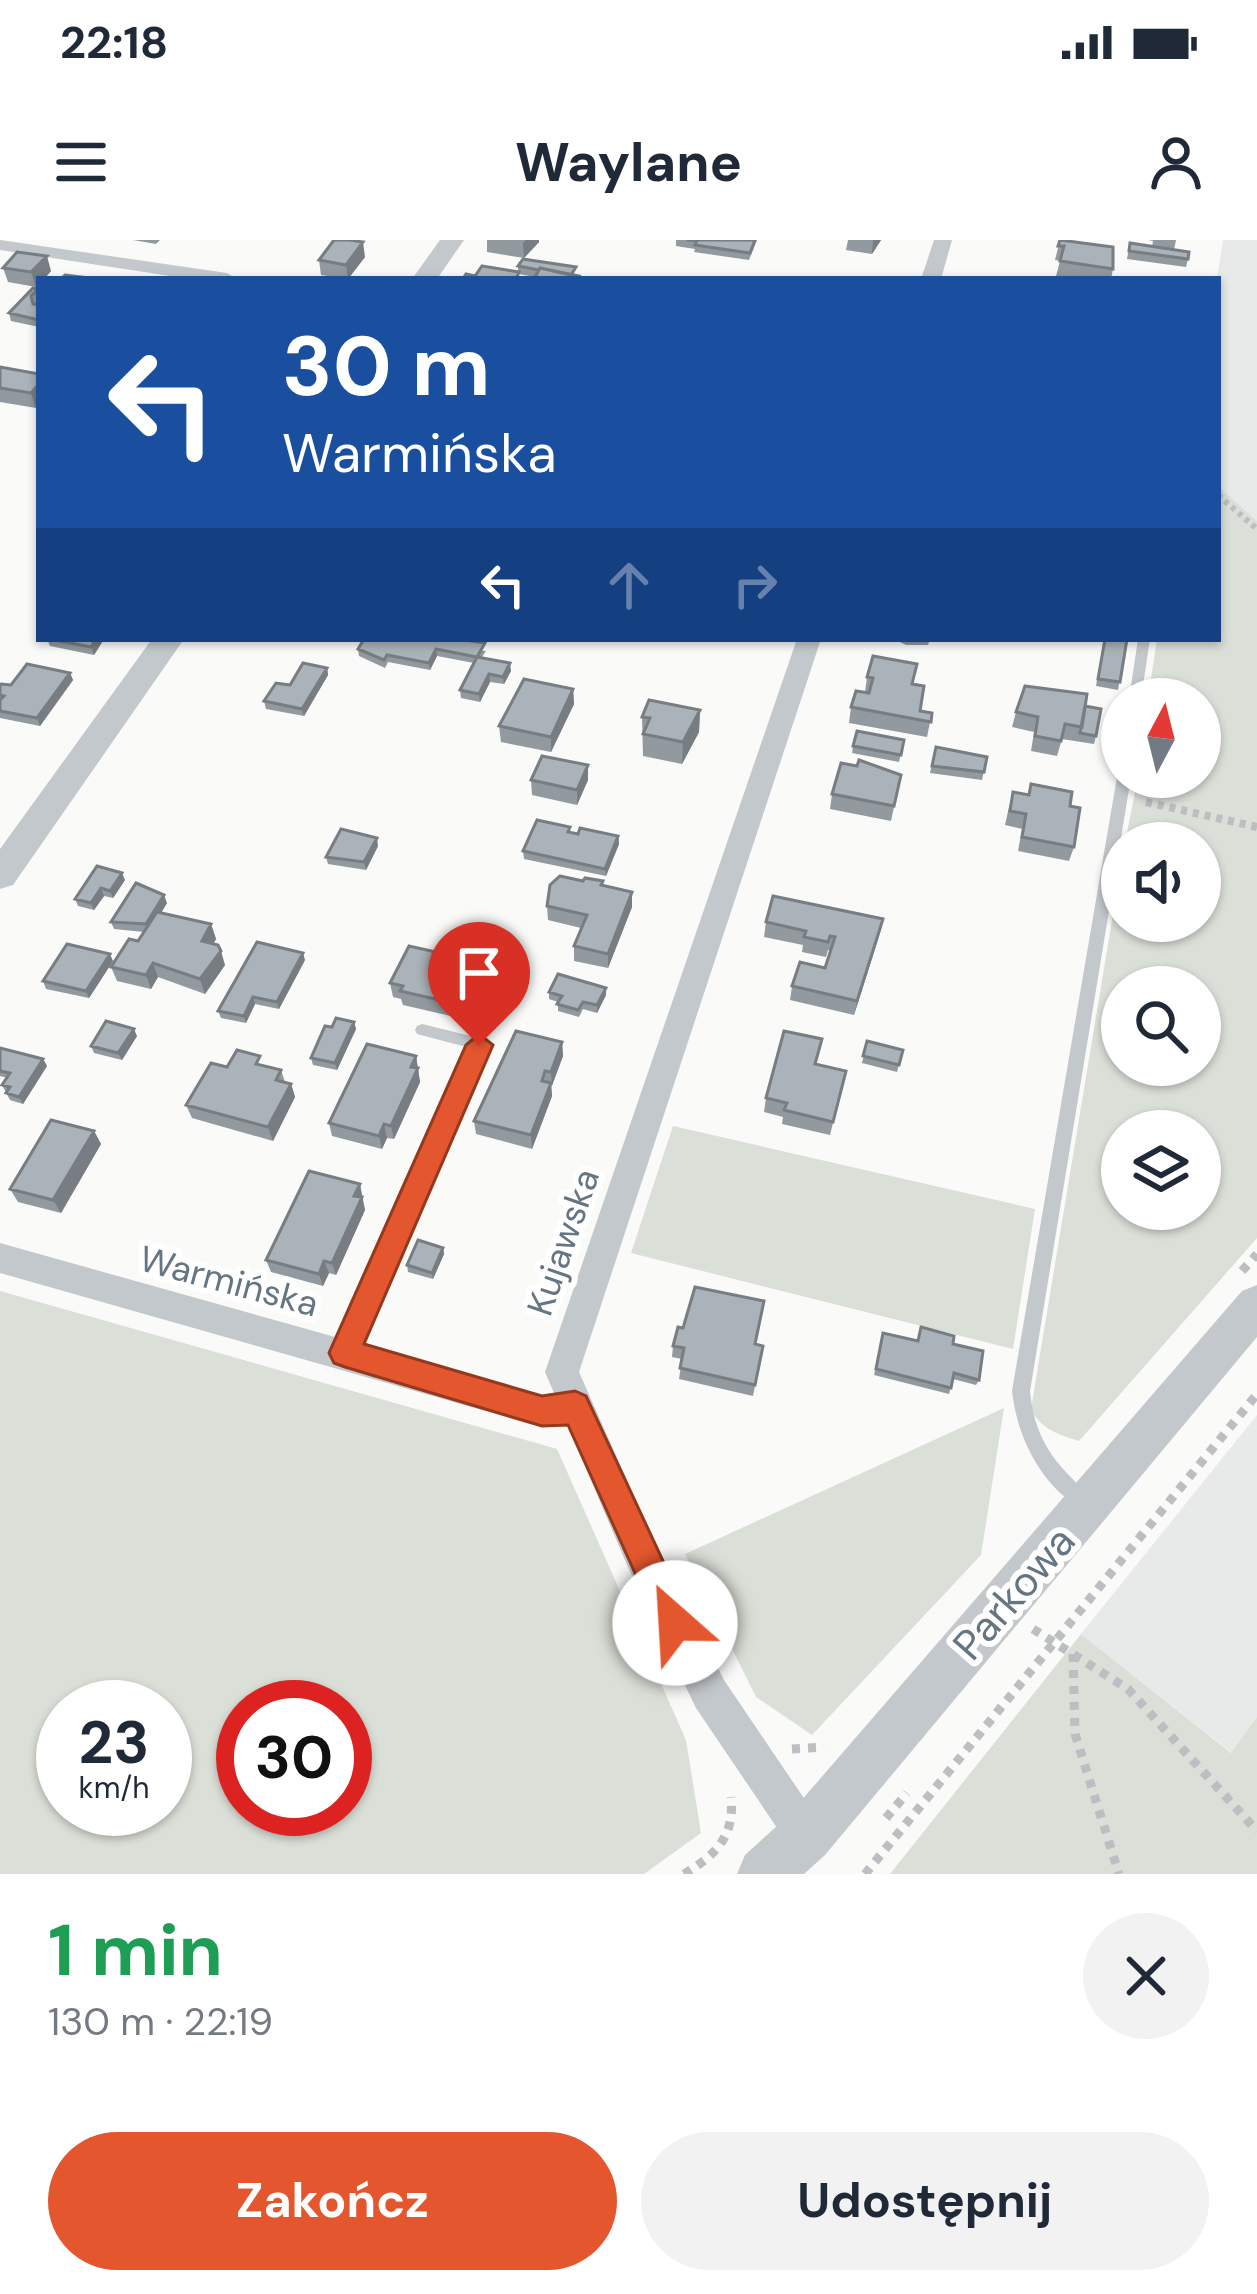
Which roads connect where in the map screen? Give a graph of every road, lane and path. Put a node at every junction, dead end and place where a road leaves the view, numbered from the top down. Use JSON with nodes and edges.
{"nodes":[{"id":1,"x":452,"y":240,"type":"edge"},
{"id":2,"x":943,"y":240,"type":"edge"},
{"id":3,"x":0,"y":244,"type":"edge"},
{"id":4,"x":208,"y":276,"type":"edge"},
{"id":5,"x":426,"y":276,"type":"edge"},
{"id":6,"x":932,"y":276,"type":"edge"},
{"id":7,"x":1221,"y":498,"type":"edge"},
{"id":8,"x":1257,"y":529,"type":"edge"},
{"id":9,"x":167,"y":642,"type":"edge"},
{"id":10,"x":808,"y":642,"type":"edge"},
{"id":11,"x":1144,"y":642,"type":"edge"},
{"id":12,"x":1138,"y":678,"type":"edge"},
{"id":13,"x":1121,"y":798,"type":"edge"},
{"id":14,"x":1130,"y":798,"type":"edge"},
{"id":15,"x":1257,"y":827,"type":"edge"},
{"id":16,"x":1,"y":873,"type":"edge"},
{"id":17,"x":422,"y":1030,"type":"dead end"},
{"id":18,"x":0,"y":1258,"type":"edge"},
{"id":19,"x":1257,"y":1305,"type":"edge"},
{"id":20,"x":345,"y":1353,"type":"junction"},
{"id":21,"x":1257,"y":1394,"type":"edge"},
{"id":22,"x":575,"y":1406,"type":"junction"},
{"id":23,"x":1089,"y":1507,"type":"junction"},
{"id":24,"x":1033,"y":1628,"type":"dead end"},
{"id":25,"x":1054,"y":1642,"type":"junction"},
{"id":26,"x":1073,"y":1653,"type":"junction"},
{"id":27,"x":842,"y":1735,"type":"dead end"},
{"id":28,"x":774,"y":1738,"type":"dead end"},
{"id":29,"x":723,"y":1777,"type":"dead end"},
{"id":30,"x":1257,"y":1832,"type":"edge"},
{"id":31,"x":806,"y":1836,"type":"junction"},
{"id":32,"x":684,"y":1874,"type":"edge"},
{"id":33,"x":764,"y":1874,"type":"edge"},
{"id":34,"x":865,"y":1874,"type":"edge"},
{"id":35,"x":1119,"y":1874,"type":"edge"}],
"edges":[{"from":1,"to":5,"type":"street"},
{"from":2,"to":6,"type":"street"},
{"from":3,"to":4,"type":"street"},
{"from":7,"to":8,"type":"path"},
{"from":9,"to":16,"type":"street"},
{"from":10,"to":22,"type":"street","name":"Kujawska"},
{"from":11,"to":12,"type":"lane"},
{"from":13,"to":23,"type":"lane"},
{"from":14,"to":15,"type":"path"},
{"from":17,"to":20,"type":"lane"},
{"from":18,"to":20,"type":"street","name":"Warmińska"},
{"from":19,"to":23,"type":"street","name":"Parkowa"},
{"from":20,"to":22,"type":"street","name":"Warmińska"},
{"from":21,"to":25,"type":"path"},
{"from":22,"to":31,"type":"street","name":"Kujawska"},
{"from":23,"to":31,"type":"street","name":"Parkowa"},
{"from":24,"to":25,"type":"path"},
{"from":25,"to":26,"type":"path"},
{"from":25,"to":34,"type":"path"},
{"from":26,"to":30,"type":"path"},
{"from":26,"to":35,"type":"path"},
{"from":27,"to":28,"type":"path"},
{"from":29,"to":32,"type":"path"},
{"from":31,"to":33,"type":"street","name":"Parkowa"}]}
